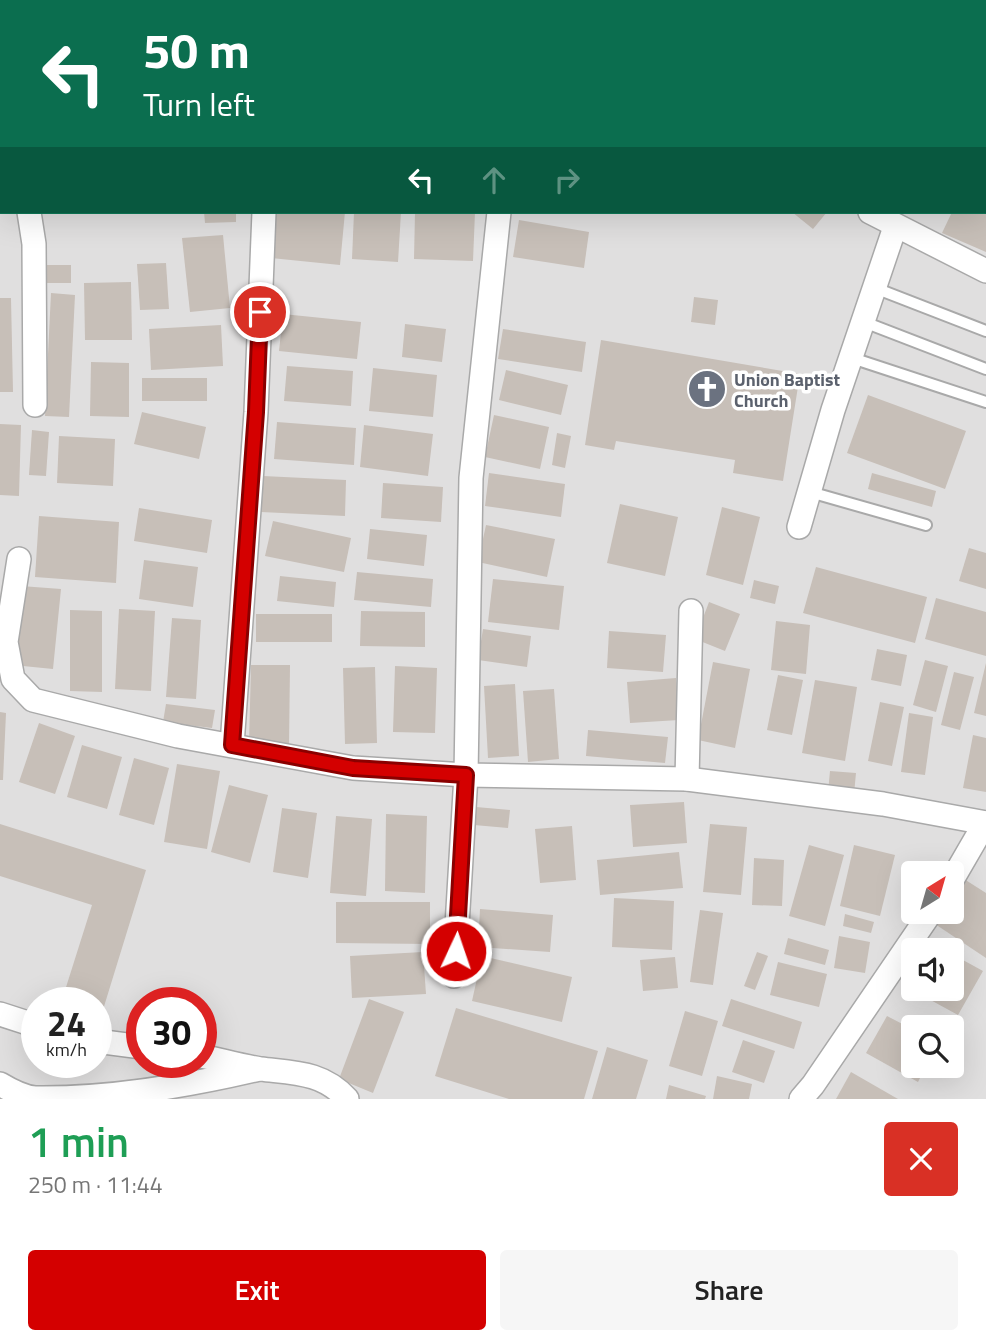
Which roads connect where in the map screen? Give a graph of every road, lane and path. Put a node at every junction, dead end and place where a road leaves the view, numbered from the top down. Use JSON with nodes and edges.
{"nodes":[{"id":1,"x":29,"y":214,"type":"edge"},
{"id":2,"x":264,"y":214,"type":"edge"},
{"id":3,"x":499,"y":214,"type":"edge"},
{"id":4,"x":873,"y":214,"type":"edge"},
{"id":5,"x":895,"y":227,"type":"junction"},
{"id":6,"x":986,"y":271,"type":"edge"},
{"id":7,"x":875,"y":288,"type":"junction"},
{"id":8,"x":864,"y":322,"type":"junction"},
{"id":9,"x":986,"y":331,"type":"edge"},
{"id":10,"x":852,"y":358,"type":"junction"},
{"id":11,"x":986,"y":369,"type":"edge"},
{"id":12,"x":986,"y":402,"type":"edge"},
{"id":13,"x":35,"y":405,"type":"dead end"},
{"id":14,"x":810,"y":492,"type":"junction"},
{"id":15,"x":926,"y":525,"type":"dead end"},
{"id":16,"x":799,"y":527,"type":"dead end"},
{"id":17,"x":19,"y":558,"type":"dead end"},
{"id":18,"x":691,"y":611,"type":"dead end"},
{"id":19,"x":232,"y":745,"type":"junction"},
{"id":20,"x":466,"y":775,"type":"junction"},
{"id":21,"x":687,"y":779,"type":"junction"},
{"id":22,"x":985,"y":823,"type":"edge"},
{"id":23,"x":963,"y":861,"type":"edge"},
{"id":24,"x":923,"y":924,"type":"edge"},
{"id":25,"x":454,"y":976,"type":"dead end"},
{"id":26,"x":0,"y":1014,"type":"edge"},
{"id":27,"x":21,"y":1021,"type":"edge"},
{"id":28,"x":217,"y":1060,"type":"edge"},
{"id":29,"x":259,"y":1069,"type":"junction"},
{"id":30,"x":0,"y":1084,"type":"edge"},
{"id":31,"x":810,"y":1094,"type":"edge"},
{"id":32,"x":33,"y":1098,"type":"edge"},
{"id":33,"x":347,"y":1099,"type":"edge"}],
"edges":[{"from":1,"to":13,"type":"street"},
{"from":2,"to":19,"type":"street"},
{"from":3,"to":20,"type":"street"},
{"from":4,"to":5,"type":"street"},
{"from":5,"to":6,"type":"street"},
{"from":5,"to":7,"type":"street"},
{"from":7,"to":8,"type":"street"},
{"from":7,"to":9,"type":"lane"},
{"from":8,"to":10,"type":"street"},
{"from":8,"to":11,"type":"lane"},
{"from":10,"to":12,"type":"lane"},
{"from":10,"to":14,"type":"street"},
{"from":14,"to":15,"type":"lane"},
{"from":14,"to":16,"type":"street"},
{"from":17,"to":19,"type":"street"},
{"from":18,"to":21,"type":"street"},
{"from":19,"to":20,"type":"street"},
{"from":20,"to":21,"type":"street"},
{"from":20,"to":25,"type":"street"},
{"from":21,"to":22,"type":"street"},
{"from":22,"to":23,"type":"street"},
{"from":24,"to":31,"type":"street"},
{"from":26,"to":27,"type":"street"},
{"from":28,"to":29,"type":"street"},
{"from":29,"to":32,"type":"street"},
{"from":29,"to":33,"type":"street"},
{"from":30,"to":32,"type":"street"}]}
